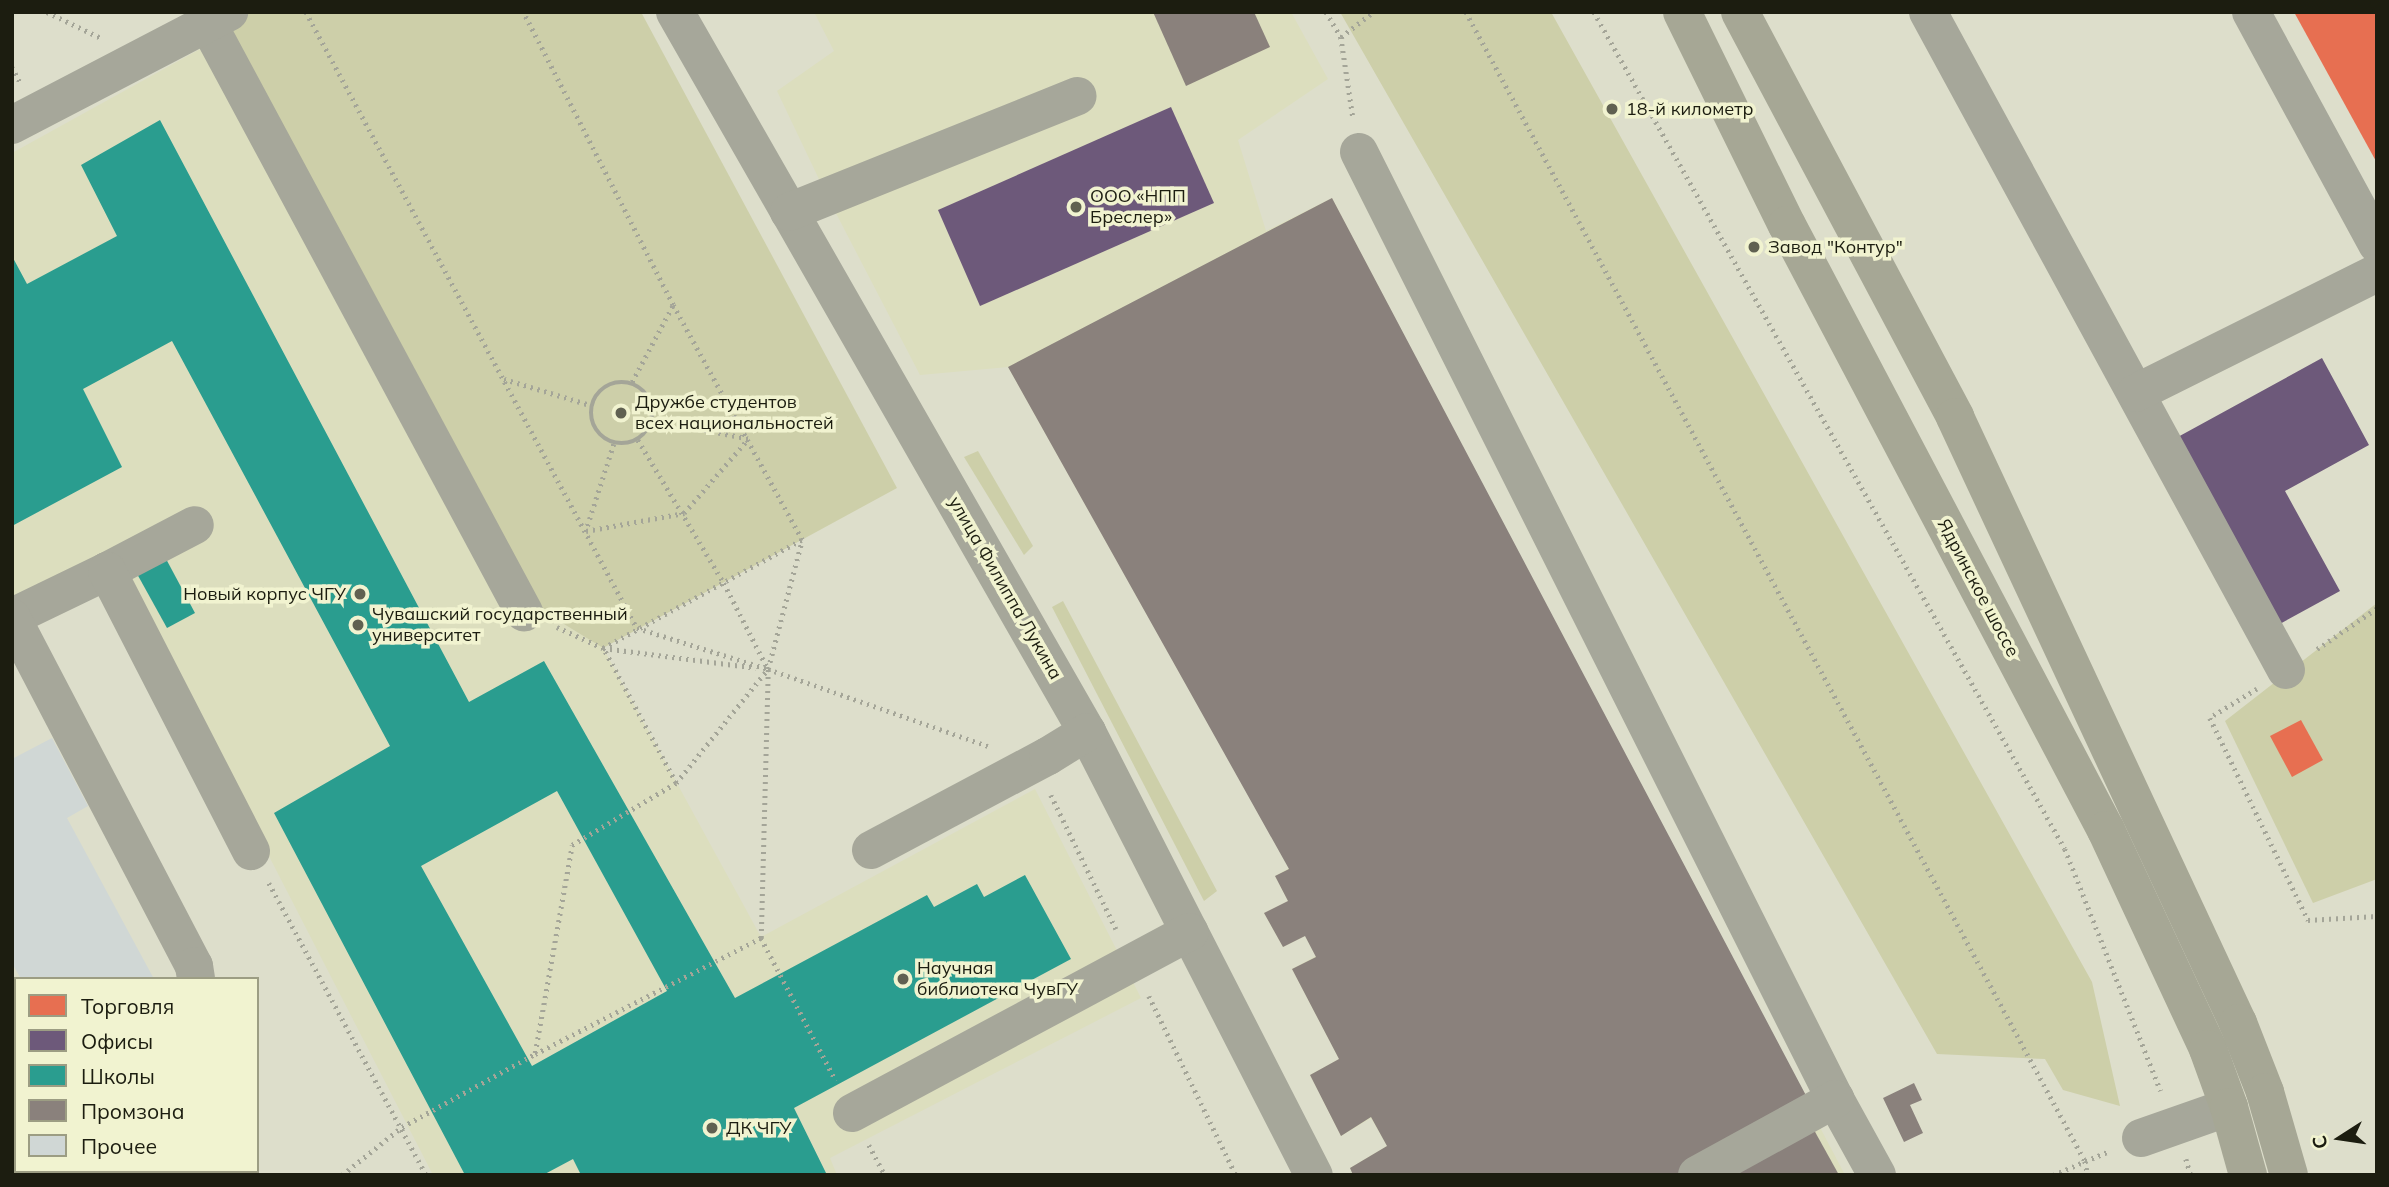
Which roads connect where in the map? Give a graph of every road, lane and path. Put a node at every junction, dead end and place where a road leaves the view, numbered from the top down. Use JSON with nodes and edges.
{"nodes":[{"id":1,"x":47,"y":12,"type":"edge"},
{"id":2,"x":306,"y":12,"type":"edge"},
{"id":3,"x":523,"y":12,"type":"edge"},
{"id":4,"x":675,"y":12,"type":"edge"},
{"id":5,"x":1326,"y":12,"type":"edge"},
{"id":6,"x":1373,"y":12,"type":"edge"},
{"id":7,"x":1466,"y":12,"type":"edge"},
{"id":8,"x":1594,"y":12,"type":"edge"},
{"id":9,"x":1682,"y":12,"type":"edge"},
{"id":10,"x":1740,"y":12,"type":"edge"},
{"id":11,"x":1928,"y":12,"type":"edge"},
{"id":12,"x":2251,"y":12,"type":"edge"},
{"id":13,"x":218,"y":18,"type":"edge"},
{"id":14,"x":1340,"y":37,"type":"junction"},
{"id":15,"x":140,"y":56,"type":"junction"},
{"id":16,"x":1078,"y":96,"type":"dead end"},
{"id":17,"x":12,"y":125,"type":"edge"},
{"id":18,"x":1359,"y":152,"type":"joint"},
{"id":19,"x":789,"y":212,"type":"junction"},
{"id":20,"x":2377,"y":244,"type":"edge"},
{"id":21,"x":2377,"y":273,"type":"edge"},
{"id":22,"x":673,"y":305,"type":"junction"},
{"id":23,"x":503,"y":379,"type":"junction"},
{"id":24,"x":632,"y":382,"type":"junction"},
{"id":25,"x":2136,"y":393,"type":"junction"},
{"id":26,"x":590,"y":405,"type":"junction"},
{"id":27,"x":653,"y":420,"type":"junction"},
{"id":28,"x":748,"y":439,"type":"junction"},
{"id":29,"x":614,"y":444,"type":"junction"},
{"id":30,"x":195,"y":525,"type":"dead end"},
{"id":31,"x":586,"y":531,"type":"junction"},
{"id":32,"x":802,"y":540,"type":"junction"},
{"id":33,"x":107,"y":570,"type":"junction"},
{"id":34,"x":2377,"y":608,"type":"edge"},
{"id":35,"x":524,"y":612,"type":"joint"},
{"id":36,"x":12,"y":618,"type":"edge"},
{"id":37,"x":637,"y":628,"type":"junction"},
{"id":38,"x":603,"y":648,"type":"junction"},
{"id":39,"x":768,"y":669,"type":"junction"},
{"id":40,"x":2286,"y":670,"type":"junction"},
{"id":41,"x":1087,"y":732,"type":"junction"},
{"id":42,"x":676,"y":783,"type":"junction"},
{"id":43,"x":251,"y":850,"type":"joint"},
{"id":44,"x":871,"y":850,"type":"dead end"},
{"id":45,"x":2377,"y":916,"type":"edge"},
{"id":46,"x":1190,"y":932,"type":"junction"},
{"id":47,"x":761,"y":938,"type":"junction"},
{"id":48,"x":196,"y":977,"type":"edge"},
{"id":49,"x":535,"y":1054,"type":"junction"},
{"id":50,"x":1835,"y":1099,"type":"junction"},
{"id":51,"x":2229,"y":1107,"type":"junction"},
{"id":52,"x":852,"y":1113,"type":"junction"},
{"id":53,"x":402,"y":1127,"type":"junction"},
{"id":54,"x":2158,"y":1132,"type":"junction"},
{"id":55,"x":2085,"y":1161,"type":"junction"},
{"id":56,"x":342,"y":1175,"type":"edge"},
{"id":57,"x":426,"y":1175,"type":"edge"},
{"id":58,"x":885,"y":1175,"type":"edge"},
{"id":59,"x":1314,"y":1175,"type":"edge"},
{"id":60,"x":1697,"y":1175,"type":"edge"},
{"id":61,"x":1877,"y":1175,"type":"edge"},
{"id":62,"x":2053,"y":1175,"type":"edge"},
{"id":63,"x":2088,"y":1175,"type":"edge"},
{"id":64,"x":2190,"y":1175,"type":"edge"},
{"id":65,"x":2248,"y":1175,"type":"edge"},
{"id":66,"x":2289,"y":1175,"type":"edge"}],
"edges":[{"from":1,"to":15,"type":"path"},
{"from":2,"to":23,"type":"path"},
{"from":3,"to":22,"type":"path"},
{"from":4,"to":19,"type":"street","name":"улица Филиппа Лукина"},
{"from":5,"to":14,"type":"path"},
{"from":6,"to":14,"type":"path"},
{"from":7,"to":55,"type":"path"},
{"from":8,"to":54,"type":"path"},
{"from":9,"to":51,"type":"main road","name":"Ядринское шоссе"},
{"from":10,"to":66,"type":"main road"},
{"from":11,"to":25,"type":"street"},
{"from":12,"to":20,"type":"street"},
{"from":13,"to":15,"type":"street"},
{"from":13,"to":35,"type":"street"},
{"from":14,"to":18,"type":"path"},
{"from":15,"to":17,"type":"street"},
{"from":16,"to":19,"type":"street"},
{"from":18,"to":50,"type":"street"},
{"from":19,"to":41,"type":"street","name":"улица Филиппа Лукина"},
{"from":21,"to":25,"type":"street"},
{"from":22,"to":24,"type":"path"},
{"from":22,"to":28,"type":"path"},
{"from":23,"to":26,"type":"path"},
{"from":23,"to":31,"type":"path"},
{"from":24,"to":26,"type":"path"},
{"from":24,"to":27,"type":"path"},
{"from":25,"to":40,"type":"street"},
{"from":26,"to":29,"type":"path"},
{"from":27,"to":28,"type":"path"},
{"from":27,"to":29,"type":"path"},
{"from":28,"to":31,"type":"path"},
{"from":28,"to":32,"type":"path"},
{"from":29,"to":31,"type":"path"},
{"from":30,"to":33,"type":"street"},
{"from":31,"to":37,"type":"path"},
{"from":32,"to":37,"type":"path"},
{"from":32,"to":39,"type":"path"},
{"from":33,"to":36,"type":"street"},
{"from":33,"to":43,"type":"street"},
{"from":34,"to":40,"type":"path"},
{"from":35,"to":38,"type":"path"},
{"from":36,"to":48,"type":"street"},
{"from":37,"to":38,"type":"path"},
{"from":37,"to":39,"type":"path"},
{"from":38,"to":39,"type":"path"},
{"from":38,"to":42,"type":"path"},
{"from":39,"to":42,"type":"path"},
{"from":39,"to":47,"type":"path"},
{"from":40,"to":45,"type":"path"},
{"from":41,"to":44,"type":"street"},
{"from":41,"to":46,"type":"street","name":"улица Филиппа Лукина"},
{"from":42,"to":49,"type":"path"},
{"from":43,"to":53,"type":"path"},
{"from":46,"to":52,"type":"street"},
{"from":46,"to":59,"type":"street","name":"улица Филиппа Лукина"},
{"from":47,"to":49,"type":"path"},
{"from":47,"to":52,"type":"path"},
{"from":49,"to":53,"type":"path"},
{"from":50,"to":60,"type":"street"},
{"from":50,"to":61,"type":"street"},
{"from":51,"to":54,"type":"street"},
{"from":51,"to":65,"type":"main road","name":"Ядринское шоссе"},
{"from":52,"to":58,"type":"path"},
{"from":53,"to":56,"type":"path"},
{"from":53,"to":57,"type":"path"},
{"from":54,"to":55,"type":"path"},
{"from":54,"to":64,"type":"path"},
{"from":55,"to":62,"type":"path"},
{"from":55,"to":63,"type":"path"}]}
